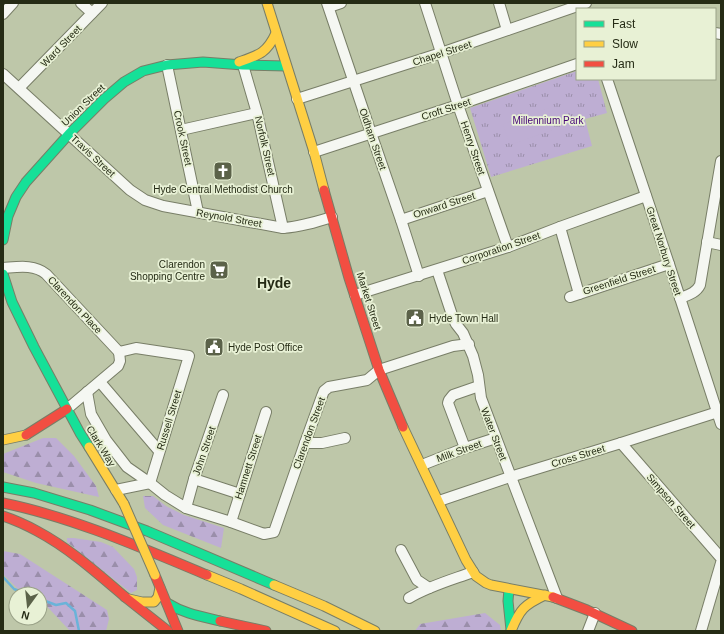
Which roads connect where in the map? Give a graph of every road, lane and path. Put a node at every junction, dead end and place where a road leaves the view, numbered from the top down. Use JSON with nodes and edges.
{"nodes":[{"id":1,"x":13,"y":3,"type":"edge"},
{"id":2,"x":81,"y":3,"type":"edge"},
{"id":3,"x":102,"y":3,"type":"edge"},
{"id":4,"x":268,"y":3,"type":"edge"},
{"id":5,"x":341,"y":3,"type":"edge"},
{"id":6,"x":425,"y":3,"type":"edge"},
{"id":7,"x":499,"y":3,"type":"edge"},
{"id":8,"x":328,"y":5,"type":"edge"},
{"id":9,"x":583,"y":5,"type":"edge"},
{"id":10,"x":92,"y":13,"type":"junction"},
{"id":11,"x":3,"y":14,"type":"edge"},
{"id":12,"x":507,"y":30,"type":"junction"},
{"id":13,"x":276,"y":33,"type":"junction"},
{"id":14,"x":441,"y":53,"type":"junction"},
{"id":15,"x":232,"y":64,"type":"junction"},
{"id":16,"x":576,"y":64,"type":"edge"},
{"id":17,"x":167,"y":65,"type":"junction"},
{"id":18,"x":243,"y":65,"type":"junction"},
{"id":19,"x":286,"y":66,"type":"junction"},
{"id":20,"x":4,"y":77,"type":"edge"},
{"id":21,"x":607,"y":80,"type":"edge"},
{"id":22,"x":354,"y":81,"type":"junction"},
{"id":23,"x":19,"y":88,"type":"junction"},
{"id":24,"x":297,"y":99,"type":"junction"},
{"id":25,"x":458,"y":105,"type":"junction"},
{"id":26,"x":257,"y":114,"type":"junction"},
{"id":27,"x":181,"y":130,"type":"junction"},
{"id":28,"x":371,"y":133,"type":"junction"},
{"id":29,"x":69,"y":134,"type":"junction"},
{"id":30,"x":314,"y":152,"type":"junction"},
{"id":31,"x":721,"y":161,"type":"edge"},
{"id":32,"x":130,"y":190,"type":"joint"},
{"id":33,"x":488,"y":191,"type":"junction"},
{"id":34,"x":646,"y":196,"type":"junction"},
{"id":35,"x":198,"y":212,"type":"junction"},
{"id":36,"x":332,"y":217,"type":"junction"},
{"id":37,"x":401,"y":220,"type":"junction"},
{"id":38,"x":560,"y":226,"type":"junction"},
{"id":39,"x":284,"y":228,"type":"junction"},
{"id":40,"x":3,"y":240,"type":"edge"},
{"id":41,"x":707,"y":242,"type":"junction"},
{"id":42,"x":721,"y":245,"type":"edge"},
{"id":43,"x":508,"y":247,"type":"junction"},
{"id":44,"x":669,"y":264,"type":"junction"},
{"id":45,"x":3,"y":268,"type":"edge"},
{"id":46,"x":438,"y":270,"type":"junction"},
{"id":47,"x":3,"y":274,"type":"edge"},
{"id":48,"x":419,"y":276,"type":"junction"},
{"id":49,"x":355,"y":295,"type":"junction"},
{"id":50,"x":680,"y":298,"type":"junction"},
{"id":51,"x":468,"y":344,"type":"junction"},
{"id":52,"x":119,"y":352,"type":"junction"},
{"id":53,"x":379,"y":370,"type":"junction"},
{"id":54,"x":100,"y":382,"type":"junction"},
{"id":55,"x":479,"y":386,"type":"junction"},
{"id":56,"x":87,"y":392,"type":"junction"},
{"id":57,"x":222,"y":395,"type":"dead end"},
{"id":58,"x":68,"y":410,"type":"junction"},
{"id":59,"x":719,"y":411,"type":"edge"},
{"id":60,"x":266,"y":412,"type":"dead end"},
{"id":61,"x":721,"y":424,"type":"edge"},
{"id":62,"x":344,"y":438,"type":"dead end"},
{"id":63,"x":496,"y":438,"type":"junction"},
{"id":64,"x":3,"y":440,"type":"edge"},
{"id":65,"x":305,"y":442,"type":"junction"},
{"id":66,"x":621,"y":443,"type":"junction"},
{"id":67,"x":465,"y":448,"type":"junction"},
{"id":68,"x":159,"y":452,"type":"junction"},
{"id":69,"x":422,"y":465,"type":"junction"},
{"id":70,"x":510,"y":477,"type":"junction"},
{"id":71,"x":194,"y":479,"type":"junction"},
{"id":72,"x":150,"y":483,"type":"junction"},
{"id":73,"x":3,"y":487,"type":"edge"},
{"id":74,"x":116,"y":490,"type":"junction"},
{"id":75,"x":240,"y":494,"type":"junction"},
{"id":76,"x":439,"y":501,"type":"junction"},
{"id":77,"x":3,"y":503,"type":"edge"},
{"id":78,"x":186,"y":508,"type":"junction"},
{"id":79,"x":3,"y":516,"type":"edge"},
{"id":80,"x":231,"y":522,"type":"junction"},
{"id":81,"x":402,"y":550,"type":"dead end"},
{"id":82,"x":721,"y":558,"type":"edge"},
{"id":83,"x":721,"y":563,"type":"edge"},
{"id":84,"x":473,"y":572,"type":"junction"},
{"id":85,"x":160,"y":588,"type":"junction"},
{"id":86,"x":429,"y":588,"type":"junction"},
{"id":87,"x":509,"y":589,"type":"junction"},
{"id":88,"x":545,"y":595,"type":"junction"},
{"id":89,"x":125,"y":597,"type":"junction"},
{"id":90,"x":409,"y":598,"type":"dead end"},
{"id":91,"x":557,"y":598,"type":"junction"},
{"id":92,"x":167,"y":603,"type":"junction"},
{"id":93,"x":595,"y":613,"type":"junction"},
{"id":94,"x":220,"y":621,"type":"junction"},
{"id":95,"x":210,"y":626,"type":"dead end"},
{"id":96,"x":168,"y":631,"type":"edge"},
{"id":97,"x":178,"y":631,"type":"edge"},
{"id":98,"x":266,"y":631,"type":"edge"},
{"id":99,"x":335,"y":631,"type":"edge"},
{"id":100,"x":375,"y":631,"type":"edge"},
{"id":101,"x":511,"y":631,"type":"edge"},
{"id":102,"x":588,"y":631,"type":"edge"},
{"id":103,"x":632,"y":631,"type":"edge"},
{"id":104,"x":701,"y":631,"type":"edge"}],
"edges":[{"from":1,"to":11,"type":"street"},
{"from":2,"to":10,"type":"street"},
{"from":3,"to":10,"type":"street","name":"Ward Street"},
{"from":4,"to":13,"type":"main road","name":"Market Street"},
{"from":5,"to":8,"type":"street"},
{"from":6,"to":14,"type":"street","name":"Henry Street"},
{"from":7,"to":12,"type":"street"},
{"from":8,"to":22,"type":"street","name":"Oldham Street"},
{"from":9,"to":12,"type":"street","name":"Chapel Street"},
{"from":10,"to":23,"type":"street","name":"Ward Street"},
{"from":12,"to":14,"type":"street","name":"Chapel Street"},
{"from":13,"to":15,"type":"main road","name":"Union Street"},
{"from":13,"to":19,"type":"main road","name":"Market Street"},
{"from":14,"to":22,"type":"street","name":"Chapel Street"},
{"from":14,"to":25,"type":"street","name":"Henry Street"},
{"from":15,"to":17,"type":"main road","name":"Union Street"},
{"from":15,"to":18,"type":"main road","name":"Union Street"},
{"from":16,"to":25,"type":"street","name":"Croft Street"},
{"from":17,"to":27,"type":"street","name":"Crook Street"},
{"from":17,"to":29,"type":"main road","name":"Union Street"},
{"from":18,"to":19,"type":"main road","name":"Union Street"},
{"from":18,"to":26,"type":"street","name":"Norfolk Street"},
{"from":19,"to":24,"type":"main road","name":"Market Street"},
{"from":20,"to":23,"type":"street","name":"Travis Street"},
{"from":21,"to":34,"type":"street","name":"Great Norbury Street"},
{"from":22,"to":24,"type":"street","name":"Chapel Street"},
{"from":22,"to":28,"type":"street","name":"Oldham Street"},
{"from":23,"to":29,"type":"street","name":"Travis Street"},
{"from":24,"to":30,"type":"main road","name":"Market Street"},
{"from":25,"to":28,"type":"street","name":"Croft Street"},
{"from":25,"to":33,"type":"street","name":"Henry Street"},
{"from":26,"to":27,"type":"street"},
{"from":26,"to":39,"type":"street","name":"Norfolk Street"},
{"from":27,"to":35,"type":"street","name":"Crook Street"},
{"from":28,"to":30,"type":"street","name":"Croft Street"},
{"from":28,"to":37,"type":"street","name":"Oldham Street"},
{"from":29,"to":32,"type":"street","name":"Travis Street"},
{"from":29,"to":40,"type":"main road","name":"Union Street"},
{"from":30,"to":36,"type":"main road","name":"Market Street"},
{"from":31,"to":41,"type":"street"},
{"from":32,"to":35,"type":"street","name":"Reynold Street"},
{"from":33,"to":37,"type":"street","name":"Onward Street"},
{"from":33,"to":43,"type":"street","name":"Henry Street"},
{"from":34,"to":38,"type":"street","name":"Corporation Street"},
{"from":34,"to":44,"type":"street","name":"Great Norbury Street"},
{"from":35,"to":39,"type":"street","name":"Reynold Street"},
{"from":36,"to":39,"type":"street","name":"Reynold Street"},
{"from":36,"to":49,"type":"main road","name":"Market Street"},
{"from":37,"to":48,"type":"street","name":"Oldham Street"},
{"from":38,"to":43,"type":"street","name":"Corporation Street"},
{"from":38,"to":44,"type":"street","name":"Greenfield Street"},
{"from":41,"to":42,"type":"street"},
{"from":41,"to":50,"type":"street"},
{"from":43,"to":46,"type":"street","name":"Corporation Street"},
{"from":44,"to":50,"type":"street","name":"Great Norbury Street"},
{"from":45,"to":52,"type":"street","name":"Clarendon Place"},
{"from":46,"to":48,"type":"street","name":"Corporation Street"},
{"from":46,"to":51,"type":"street","name":"Water Street"},
{"from":47,"to":58,"type":"main road","name":"Clark Way"},
{"from":48,"to":49,"type":"street","name":"Corporation Street"},
{"from":49,"to":53,"type":"main road","name":"Market Street"},
{"from":50,"to":59,"type":"street","name":"Great Norbury Street"},
{"from":51,"to":53,"type":"street"},
{"from":51,"to":55,"type":"street","name":"Water Street"},
{"from":52,"to":54,"type":"street"},
{"from":52,"to":68,"type":"street","name":"Russell Street"},
{"from":53,"to":65,"type":"street","name":"Clarendon Street"},
{"from":53,"to":69,"type":"main road","name":"Market Street"},
{"from":54,"to":56,"type":"street"},
{"from":54,"to":68,"type":"street"},
{"from":55,"to":63,"type":"street","name":"Water Street"},
{"from":55,"to":67,"type":"street"},
{"from":56,"to":58,"type":"street"},
{"from":56,"to":72,"type":"street"},
{"from":57,"to":71,"type":"street","name":"John Street"},
{"from":58,"to":64,"type":"main road"},
{"from":58,"to":74,"type":"main road","name":"Clark Way"},
{"from":59,"to":61,"type":"street","name":"Great Norbury Street"},
{"from":59,"to":66,"type":"street","name":"Cross Street"},
{"from":60,"to":75,"type":"street","name":"Hamnett Street"},
{"from":62,"to":65,"type":"street"},
{"from":63,"to":67,"type":"street","name":"Milk Street"},
{"from":63,"to":70,"type":"street","name":"Water Street"},
{"from":65,"to":80,"type":"street","name":"Clarendon Street"},
{"from":66,"to":70,"type":"street","name":"Cross Street"},
{"from":66,"to":82,"type":"street","name":"Simpson Street"},
{"from":67,"to":69,"type":"street","name":"Milk Street"},
{"from":68,"to":72,"type":"street","name":"Russell Street"},
{"from":69,"to":76,"type":"main road","name":"Market Street"},
{"from":70,"to":76,"type":"street","name":"Cross Street"},
{"from":70,"to":91,"type":"street","name":"Water Street"},
{"from":71,"to":75,"type":"street"},
{"from":71,"to":78,"type":"street","name":"John Street"},
{"from":72,"to":74,"type":"street"},
{"from":72,"to":78,"type":"street"},
{"from":73,"to":100,"type":"main road"},
{"from":74,"to":85,"type":"main road","name":"Clark Way","bridge":true},
{"from":75,"to":80,"type":"street","name":"Hamnett Street"},
{"from":76,"to":84,"type":"main road","name":"Market Street"},
{"from":77,"to":99,"type":"main road"},
{"from":78,"to":80,"type":"street"},
{"from":79,"to":89,"type":"main road"},
{"from":81,"to":86,"type":"street"},
{"from":83,"to":104,"type":"street"},
{"from":84,"to":86,"type":"street"},
{"from":84,"to":87,"type":"main road","name":"Market Street"},
{"from":85,"to":89,"type":"main road"},
{"from":85,"to":92,"type":"main road","name":"Clark Way"},
{"from":86,"to":90,"type":"street"},
{"from":87,"to":88,"type":"main road"},
{"from":87,"to":101,"type":"main road"},
{"from":88,"to":91,"type":"main road"},
{"from":88,"to":101,"type":"main road"},
{"from":89,"to":96,"type":"main road"},
{"from":91,"to":93,"type":"main road"},
{"from":92,"to":94,"type":"main road"},
{"from":92,"to":97,"type":"main road","name":"Clark Way"},
{"from":93,"to":102,"type":"street"},
{"from":93,"to":103,"type":"main road"},
{"from":94,"to":95,"type":"main road"},
{"from":94,"to":98,"type":"main road"}]}
